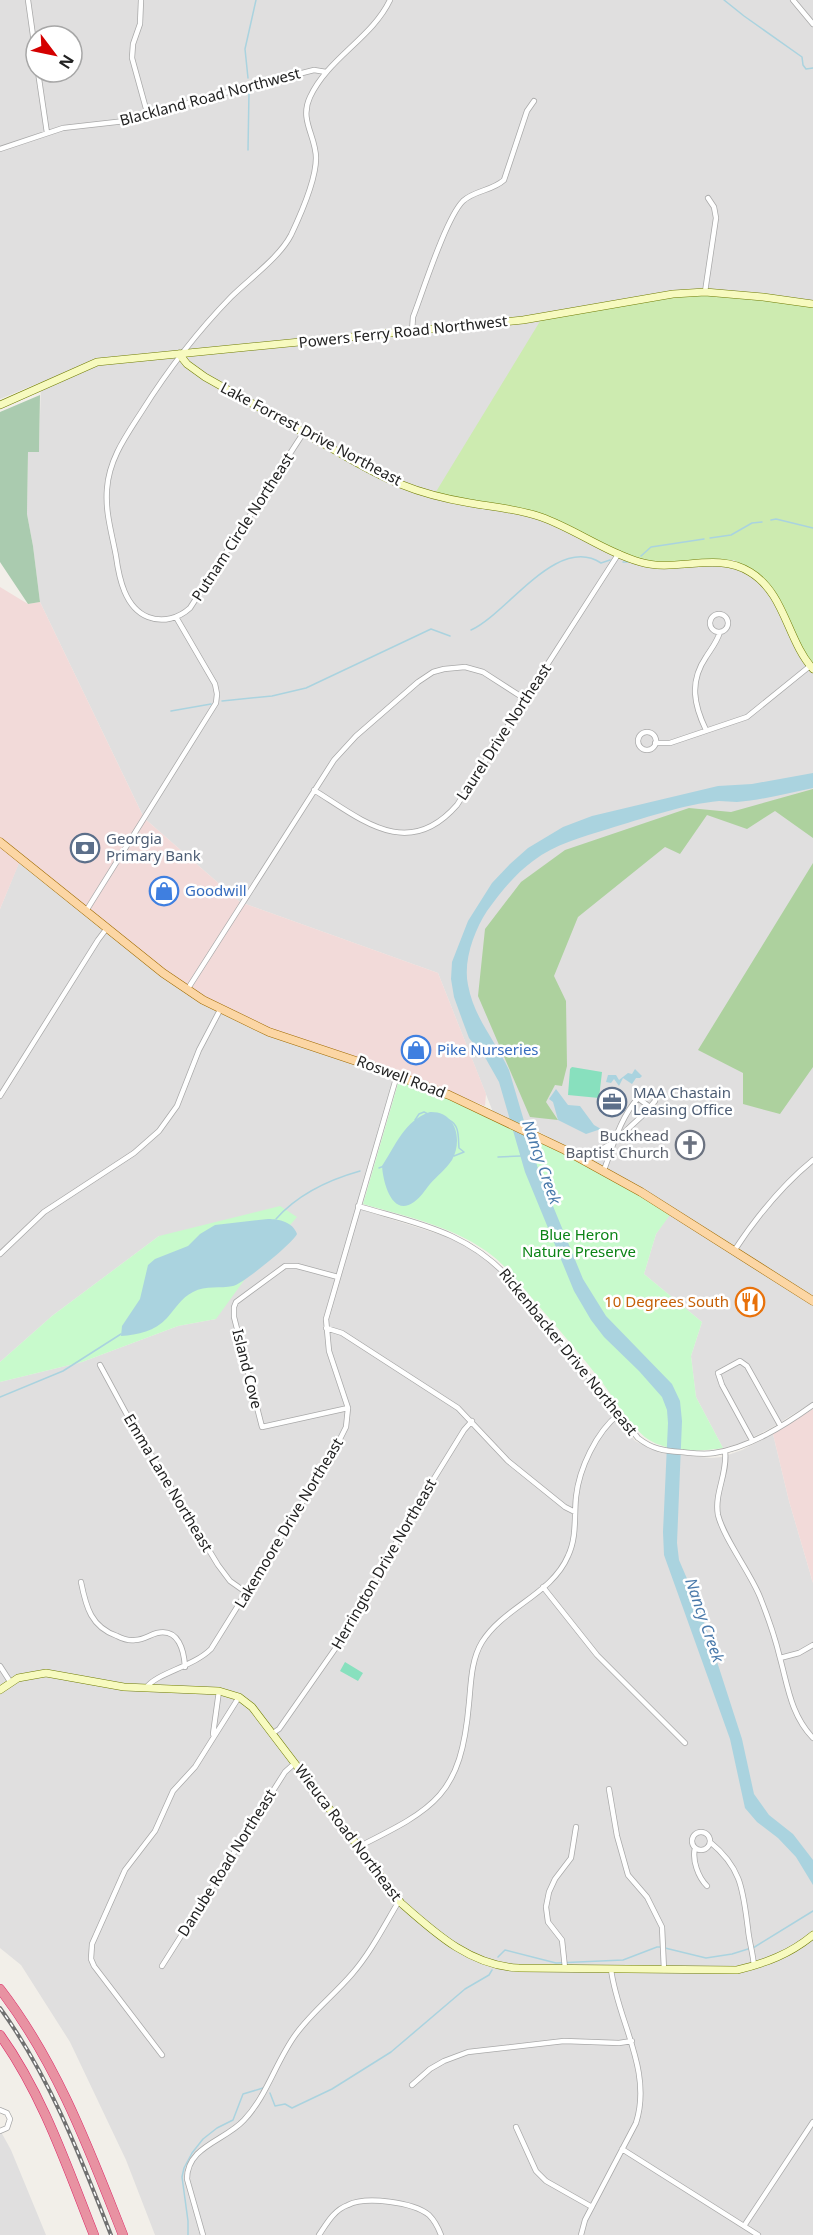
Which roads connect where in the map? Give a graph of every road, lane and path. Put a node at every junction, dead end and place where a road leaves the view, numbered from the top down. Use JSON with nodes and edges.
{"nodes":[{"id":1,"x":28,"y":0,"type":"edge"},
{"id":2,"x":141,"y":0,"type":"edge"},
{"id":3,"x":390,"y":0,"type":"edge"},
{"id":4,"x":793,"y":0,"type":"edge"},
{"id":5,"x":31,"y":24,"type":"edge"},
{"id":6,"x":813,"y":24,"type":"edge"},
{"id":7,"x":326,"y":72,"type":"junction"},
{"id":8,"x":40,"y":84,"type":"edge"},
{"id":9,"x":534,"y":101,"type":"dead end"},
{"id":10,"x":148,"y":116,"type":"junction"},
{"id":11,"x":47,"y":134,"type":"junction"},
{"id":12,"x":0,"y":149,"type":"edge"},
{"id":13,"x":708,"y":198,"type":"dead end"},
{"id":14,"x":705,"y":292,"type":"junction"},
{"id":15,"x":813,"y":304,"type":"edge"},
{"id":16,"x":412,"y":332,"type":"junction"},
{"id":17,"x":180,"y":354,"type":"junction"},
{"id":18,"x":0,"y":405,"type":"edge"},
{"id":19,"x":304,"y":432,"type":"junction"},
{"id":20,"x":619,"y":553,"type":"junction"},
{"id":21,"x":176,"y":617,"type":"junction"},
{"id":22,"x":720,"y":632,"type":"junction"},
{"id":23,"x":812,"y":668,"type":"edge"},
{"id":24,"x":525,"y":699,"type":"junction"},
{"id":25,"x":706,"y":730,"type":"junction"},
{"id":26,"x":655,"y":743,"type":"dead end"},
{"id":27,"x":314,"y":790,"type":"junction"},
{"id":28,"x":0,"y":842,"type":"edge"},
{"id":29,"x":86,"y":911,"type":"junction"},
{"id":30,"x":107,"y":928,"type":"junction"},
{"id":31,"x":187,"y":990,"type":"junction"},
{"id":32,"x":220,"y":1010,"type":"junction"},
{"id":33,"x":397,"y":1075,"type":"junction"},
{"id":34,"x":0,"y":1096,"type":"edge"},
{"id":35,"x":655,"y":1101,"type":"dead end"},
{"id":36,"x":651,"y":1108,"type":"junction"},
{"id":37,"x":615,"y":1140,"type":"junction"},
{"id":38,"x":576,"y":1155,"type":"junction"},
{"id":39,"x":813,"y":1160,"type":"edge"},
{"id":40,"x":604,"y":1170,"type":"junction"},
{"id":41,"x":358,"y":1206,"type":"junction"},
{"id":42,"x":734,"y":1251,"type":"junction"},
{"id":43,"x":0,"y":1254,"type":"edge"},
{"id":44,"x":338,"y":1277,"type":"junction"},
{"id":45,"x":813,"y":1301,"type":"edge"},
{"id":46,"x":326,"y":1328,"type":"junction"},
{"id":47,"x":100,"y":1365,"type":"dead end"},
{"id":48,"x":813,"y":1405,"type":"edge"},
{"id":49,"x":348,"y":1408,"type":"junction"},
{"id":50,"x":619,"y":1414,"type":"junction"},
{"id":51,"x":472,"y":1421,"type":"junction"},
{"id":52,"x":780,"y":1425,"type":"junction"},
{"id":53,"x":752,"y":1440,"type":"junction"},
{"id":54,"x":725,"y":1451,"type":"junction"},
{"id":55,"x":575,"y":1512,"type":"junction"},
{"id":56,"x":81,"y":1582,"type":"dead end"},
{"id":57,"x":543,"y":1587,"type":"junction"},
{"id":58,"x":247,"y":1593,"type":"junction"},
{"id":59,"x":813,"y":1645,"type":"edge"},
{"id":60,"x":780,"y":1658,"type":"junction"},
{"id":61,"x":0,"y":1666,"type":"edge"},
{"id":62,"x":185,"y":1667,"type":"junction"},
{"id":63,"x":10,"y":1683,"type":"junction"},
{"id":64,"x":146,"y":1688,"type":"junction"},
{"id":65,"x":0,"y":1690,"type":"edge"},
{"id":66,"x":219,"y":1691,"type":"junction"},
{"id":67,"x":239,"y":1697,"type":"junction"},
{"id":68,"x":273,"y":1734,"type":"junction"},
{"id":69,"x":213,"y":1737,"type":"junction"},
{"id":70,"x":813,"y":1738,"type":"edge"},
{"id":71,"x":685,"y":1743,"type":"dead end"},
{"id":72,"x":295,"y":1763,"type":"junction"},
{"id":73,"x":609,"y":1790,"type":"dead end"},
{"id":74,"x":576,"y":1827,"type":"dead end"},
{"id":75,"x":710,"y":1842,"type":"junction"},
{"id":76,"x":357,"y":1847,"type":"junction"},
{"id":77,"x":694,"y":1848,"type":"junction"},
{"id":78,"x":707,"y":1886,"type":"dead end"},
{"id":79,"x":399,"y":1901,"type":"junction"},
{"id":80,"x":813,"y":1935,"type":"edge"},
{"id":81,"x":753,"y":1962,"type":"junction"},
{"id":82,"x":162,"y":1966,"type":"dead end"},
{"id":83,"x":664,"y":1966,"type":"junction"},
{"id":84,"x":565,"y":1967,"type":"junction"},
{"id":85,"x":610,"y":1969,"type":"junction"},
{"id":86,"x":0,"y":1989,"type":"edge"},
{"id":87,"x":0,"y":2035,"type":"edge"},
{"id":88,"x":632,"y":2041,"type":"junction"},
{"id":89,"x":162,"y":2055,"type":"dead end"},
{"id":90,"x":412,"y":2085,"type":"dead end"},
{"id":91,"x":0,"y":2110,"type":"edge"},
{"id":92,"x":813,"y":2122,"type":"edge"},
{"id":93,"x":516,"y":2127,"type":"dead end"},
{"id":94,"x":0,"y":2131,"type":"edge"},
{"id":95,"x":622,"y":2149,"type":"junction"},
{"id":96,"x":592,"y":2207,"type":"junction"},
{"id":97,"x":744,"y":2226,"type":"junction"},
{"id":98,"x":94,"y":2235,"type":"edge"},
{"id":99,"x":123,"y":2235,"type":"edge"},
{"id":100,"x":203,"y":2235,"type":"edge"},
{"id":101,"x":319,"y":2235,"type":"edge"},
{"id":102,"x":441,"y":2235,"type":"edge"},
{"id":103,"x":581,"y":2235,"type":"edge"},
{"id":104,"x":758,"y":2235,"type":"edge"}],
"edges":[{"from":1,"to":5,"type":"street"},
{"from":2,"to":10,"type":"street"},
{"from":3,"to":7,"type":"street"},
{"from":4,"to":6,"type":"street"},
{"from":7,"to":10,"type":"street","name":"Blackland Road Northwest"},
{"from":7,"to":17,"type":"street"},
{"from":8,"to":11,"type":"street"},
{"from":9,"to":16,"type":"street"},
{"from":10,"to":11,"type":"street","name":"Blackland Road Northwest"},
{"from":11,"to":12,"type":"street","name":"Blackland Road Northwest"},
{"from":13,"to":14,"type":"street"},
{"from":14,"to":15,"type":"street","name":"Powers Ferry Road Northwest"},
{"from":14,"to":16,"type":"street","name":"Powers Ferry Road Northwest"},
{"from":16,"to":17,"type":"street","name":"Powers Ferry Road Northwest"},
{"from":17,"to":18,"type":"street","name":"Powers Ferry Road Northwest"},
{"from":17,"to":19,"type":"street","name":"Lake Forrest Drive Northeast"},
{"from":17,"to":21,"type":"street"},
{"from":19,"to":20,"type":"street","name":"Lake Forrest Drive Northeast"},
{"from":19,"to":21,"type":"street","name":"Putnam Circle Northeast"},
{"from":20,"to":23,"type":"street","name":"Lake Forrest Drive Northeast"},
{"from":20,"to":24,"type":"street","name":"Laurel Drive Northeast"},
{"from":21,"to":29,"type":"street"},
{"from":22,"to":22,"type":"street"},
{"from":22,"to":25,"type":"street"},
{"from":23,"to":25,"type":"street"},
{"from":24,"to":27,"type":"street"},
{"from":24,"to":27,"type":"street","name":"Laurel Drive Northeast"},
{"from":25,"to":26,"type":"street"},
{"from":27,"to":31,"type":"street"},
{"from":28,"to":29,"type":"main road","name":"Roswell Road"},
{"from":29,"to":30,"type":"main road","name":"Roswell Road"},
{"from":30,"to":31,"type":"main road","name":"Roswell Road"},
{"from":30,"to":34,"type":"street"},
{"from":31,"to":32,"type":"main road","name":"Roswell Road"},
{"from":32,"to":33,"type":"main road","name":"Roswell Road"},
{"from":32,"to":43,"type":"street"},
{"from":33,"to":38,"type":"main road","name":"Roswell Road"},
{"from":33,"to":41,"type":"street"},
{"from":35,"to":36,"type":"street"},
{"from":36,"to":37,"type":"street"},
{"from":36,"to":37,"type":"street"},
{"from":37,"to":38,"type":"street"},
{"from":37,"to":40,"type":"street"},
{"from":38,"to":40,"type":"main road","name":"Roswell Road"},
{"from":39,"to":42,"type":"street"},
{"from":40,"to":42,"type":"main road","name":"Roswell Road"},
{"from":41,"to":44,"type":"street"},
{"from":41,"to":50,"type":"street","name":"Rickenbacker Drive Northeast"},
{"from":42,"to":45,"type":"main road","name":"Roswell Road"},
{"from":44,"to":46,"type":"street"},
{"from":44,"to":49,"type":"street","name":"Island Cove"},
{"from":46,"to":49,"type":"street"},
{"from":46,"to":51,"type":"street"},
{"from":47,"to":58,"type":"street","name":"Emma Lane Northeast"},
{"from":48,"to":52,"type":"street","name":"Rickenbacker Drive Northeast"},
{"from":49,"to":58,"type":"street","name":"Lakemoore Drive Northeast"},
{"from":50,"to":54,"type":"street","name":"Rickenbacker Drive Northeast"},
{"from":50,"to":55,"type":"street"},
{"from":51,"to":55,"type":"street"},
{"from":51,"to":68,"type":"street","name":"Herrington Drive Northeast"},
{"from":52,"to":53,"type":"street","name":"Rickenbacker Drive Northeast"},
{"from":52,"to":53,"type":"street"},
{"from":53,"to":54,"type":"street","name":"Rickenbacker Drive Northeast"},
{"from":54,"to":60,"type":"street"},
{"from":55,"to":57,"type":"street"},
{"from":56,"to":62,"type":"street"},
{"from":57,"to":71,"type":"street"},
{"from":57,"to":76,"type":"street"},
{"from":58,"to":62,"type":"street","name":"Lakemoore Drive Northeast"},
{"from":59,"to":60,"type":"street"},
{"from":60,"to":70,"type":"street"},
{"from":61,"to":63,"type":"street"},
{"from":62,"to":64,"type":"street","name":"Lakemoore Drive Northeast"},
{"from":63,"to":64,"type":"street","name":"Wieuca Road Northeast"},
{"from":63,"to":65,"type":"street","name":"Wieuca Road Northeast"},
{"from":64,"to":66,"type":"street","name":"Wieuca Road Northeast"},
{"from":66,"to":67,"type":"street","name":"Wieuca Road Northeast"},
{"from":66,"to":69,"type":"street"},
{"from":67,"to":68,"type":"street","name":"Wieuca Road Northeast"},
{"from":67,"to":69,"type":"street"},
{"from":68,"to":72,"type":"street","name":"Wieuca Road Northeast"},
{"from":69,"to":89,"type":"street"},
{"from":72,"to":76,"type":"street","name":"Wieuca Road Northeast"},
{"from":72,"to":82,"type":"street","name":"Danube Road Northeast"},
{"from":73,"to":83,"type":"street"},
{"from":74,"to":84,"type":"street"},
{"from":75,"to":77,"type":"street"},
{"from":75,"to":77,"type":"street"},
{"from":75,"to":81,"type":"street"},
{"from":76,"to":79,"type":"street","name":"Wieuca Road Northeast"},
{"from":77,"to":78,"type":"street"},
{"from":79,"to":84,"type":"street","name":"Wieuca Road Northeast"},
{"from":79,"to":100,"type":"street"},
{"from":80,"to":81,"type":"street","name":"Wieuca Road Northeast"},
{"from":81,"to":83,"type":"street","name":"Wieuca Road Northeast"},
{"from":83,"to":85,"type":"street","name":"Wieuca Road Northeast"},
{"from":84,"to":85,"type":"street","name":"Wieuca Road Northeast"},
{"from":85,"to":88,"type":"street"},
{"from":86,"to":99,"type":"highway"},
{"from":87,"to":98,"type":"highway"},
{"from":88,"to":90,"type":"street"},
{"from":88,"to":95,"type":"street"},
{"from":91,"to":94,"type":"street"},
{"from":92,"to":97,"type":"street"},
{"from":93,"to":96,"type":"street"},
{"from":95,"to":96,"type":"street"},
{"from":95,"to":97,"type":"street"},
{"from":96,"to":103,"type":"street"},
{"from":97,"to":104,"type":"street"},
{"from":101,"to":102,"type":"street"}]}
